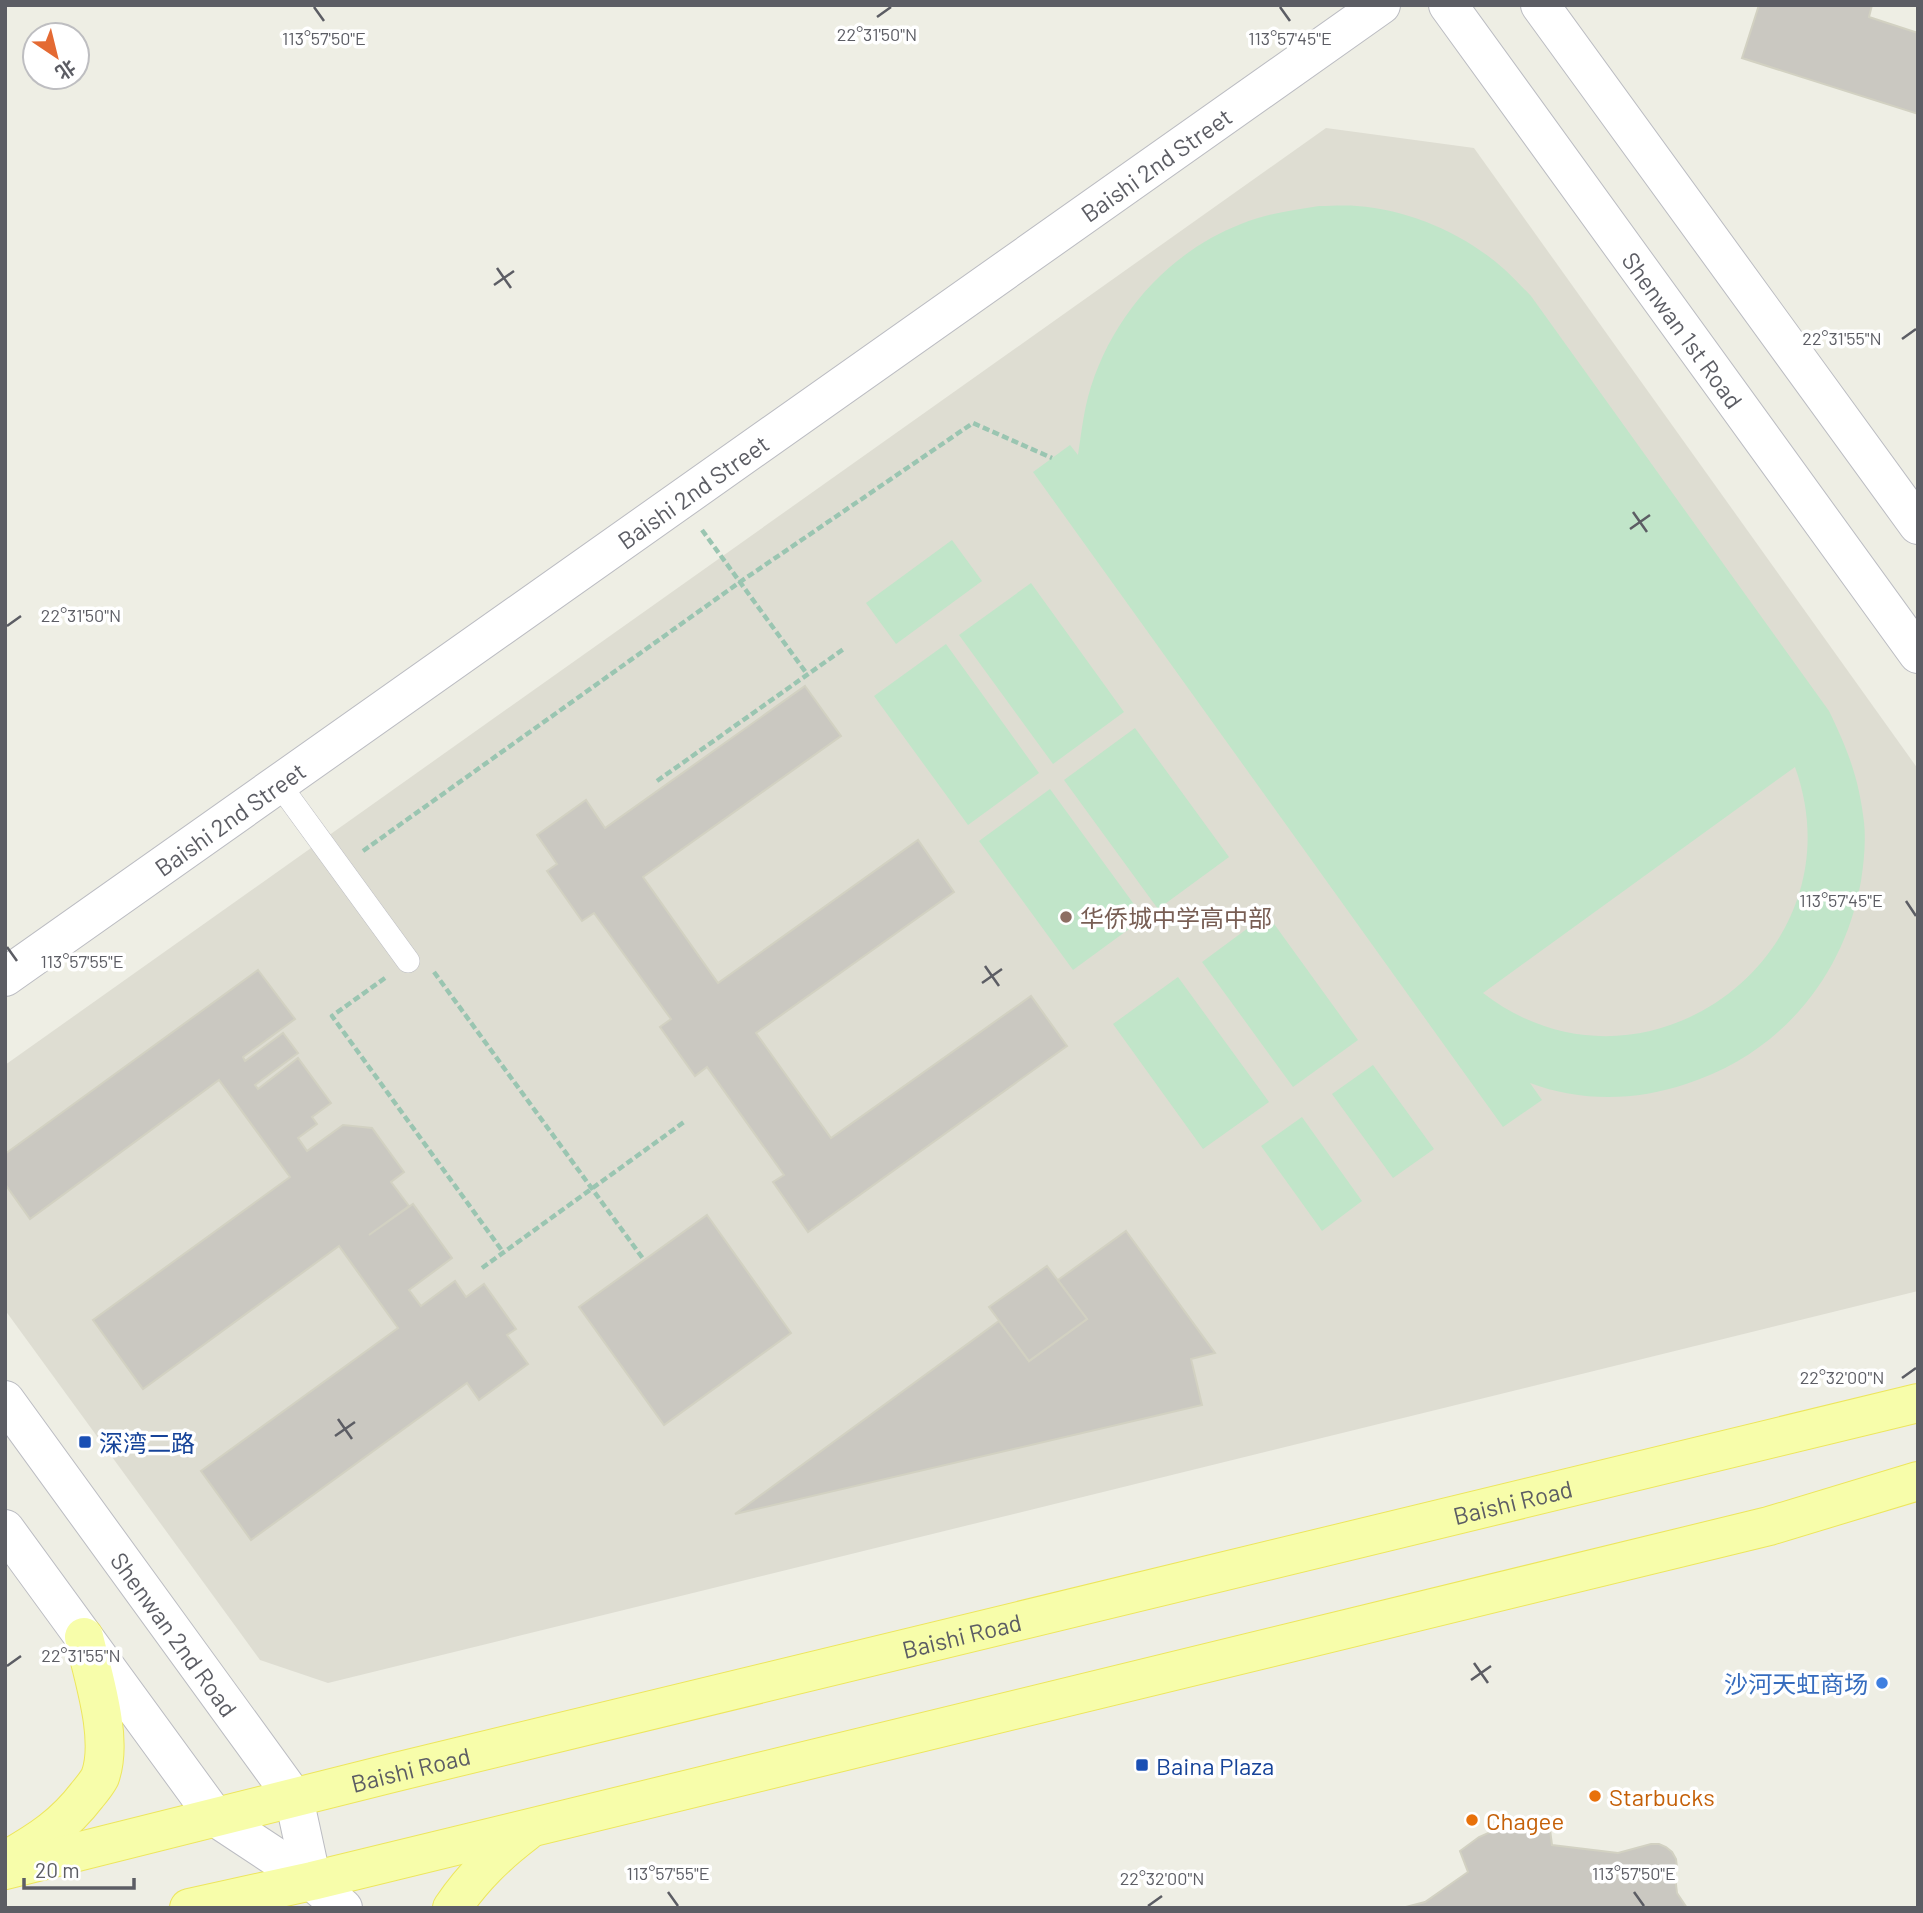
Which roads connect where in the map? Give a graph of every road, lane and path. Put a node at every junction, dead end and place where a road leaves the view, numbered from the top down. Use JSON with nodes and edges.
{"nodes":[{"id":1,"x":1381,"y":5,"type":"edge"},
{"id":2,"x":1448,"y":5,"type":"edge"},
{"id":3,"x":1540,"y":5,"type":"edge"},
{"id":4,"x":1052,"y":458,"type":"dead end"},
{"id":5,"x":680,"y":500,"type":"junction"},
{"id":6,"x":1918,"y":526,"type":"edge"},
{"id":7,"x":740,"y":582,"type":"junction"},
{"id":8,"x":845,"y":648,"type":"dead end"},
{"id":9,"x":1918,"y":654,"type":"edge"},
{"id":10,"x":807,"y":674,"type":"junction"},
{"id":11,"x":657,"y":781,"type":"dead end"},
{"id":12,"x":279,"y":784,"type":"junction"},
{"id":13,"x":340,"y":867,"type":"junction"},
{"id":14,"x":408,"y":961,"type":"junction"},
{"id":15,"x":5,"y":977,"type":"edge"},
{"id":16,"x":684,"y":1122,"type":"dead end"},
{"id":17,"x":592,"y":1189,"type":"junction"},
{"id":18,"x":503,"y":1252,"type":"junction"},
{"id":19,"x":644,"y":1260,"type":"dead end"},
{"id":20,"x":482,"y":1268,"type":"dead end"},
{"id":21,"x":5,"y":1400,"type":"edge"},
{"id":22,"x":1918,"y":1403,"type":"edge"},
{"id":23,"x":1918,"y":1481,"type":"edge"},
{"id":24,"x":5,"y":1529,"type":"edge"},
{"id":25,"x":84,"y":1637,"type":"junction"},
{"id":26,"x":294,"y":1798,"type":"junction"},
{"id":27,"x":215,"y":1817,"type":"junction"},
{"id":28,"x":532,"y":1827,"type":"junction"},
{"id":29,"x":5,"y":1860,"type":"edge"},
{"id":30,"x":5,"y":1870,"type":"edge"},
{"id":31,"x":312,"y":1881,"type":"junction"},
{"id":32,"x":188,"y":1908,"type":"edge"},
{"id":33,"x":342,"y":1908,"type":"edge"},
{"id":34,"x":452,"y":1908,"type":"edge"}],
"edges":[{"from":1,"to":5,"type":"street","name":"Baishi 2nd Street"},
{"from":2,"to":9,"type":"street","name":"Shenwan 1st Road"},
{"from":3,"to":6,"type":"street"},
{"from":4,"to":7,"type":"path"},
{"from":5,"to":7,"type":"path"},
{"from":5,"to":12,"type":"street","name":"Baishi 2nd Street"},
{"from":7,"to":10,"type":"path"},
{"from":7,"to":13,"type":"path"},
{"from":8,"to":10,"type":"path"},
{"from":10,"to":11,"type":"path"},
{"from":12,"to":13,"type":"lane"},
{"from":12,"to":15,"type":"street","name":"Baishi 2nd Street"},
{"from":13,"to":14,"type":"lane"},
{"from":14,"to":17,"type":"path"},
{"from":14,"to":18,"type":"path"},
{"from":16,"to":17,"type":"path"},
{"from":17,"to":18,"type":"path"},
{"from":17,"to":19,"type":"path"},
{"from":18,"to":20,"type":"path"},
{"from":21,"to":26,"type":"street","name":"Shenwan 2nd Road"},
{"from":22,"to":26,"type":"main road","name":"Baishi Road"},
{"from":23,"to":28,"type":"main road"},
{"from":24,"to":25,"type":"street"},
{"from":25,"to":27,"type":"street"},
{"from":25,"to":29,"type":"main road"},
{"from":26,"to":27,"type":"main road","name":"Baishi Road"},
{"from":26,"to":31,"type":"street","name":"Shenwan 2nd Road"},
{"from":27,"to":30,"type":"main road","name":"Baishi Road"},
{"from":27,"to":31,"type":"street"},
{"from":28,"to":31,"type":"main road"},
{"from":28,"to":34,"type":"main road"},
{"from":31,"to":32,"type":"main road"},
{"from":31,"to":33,"type":"street"}]}
